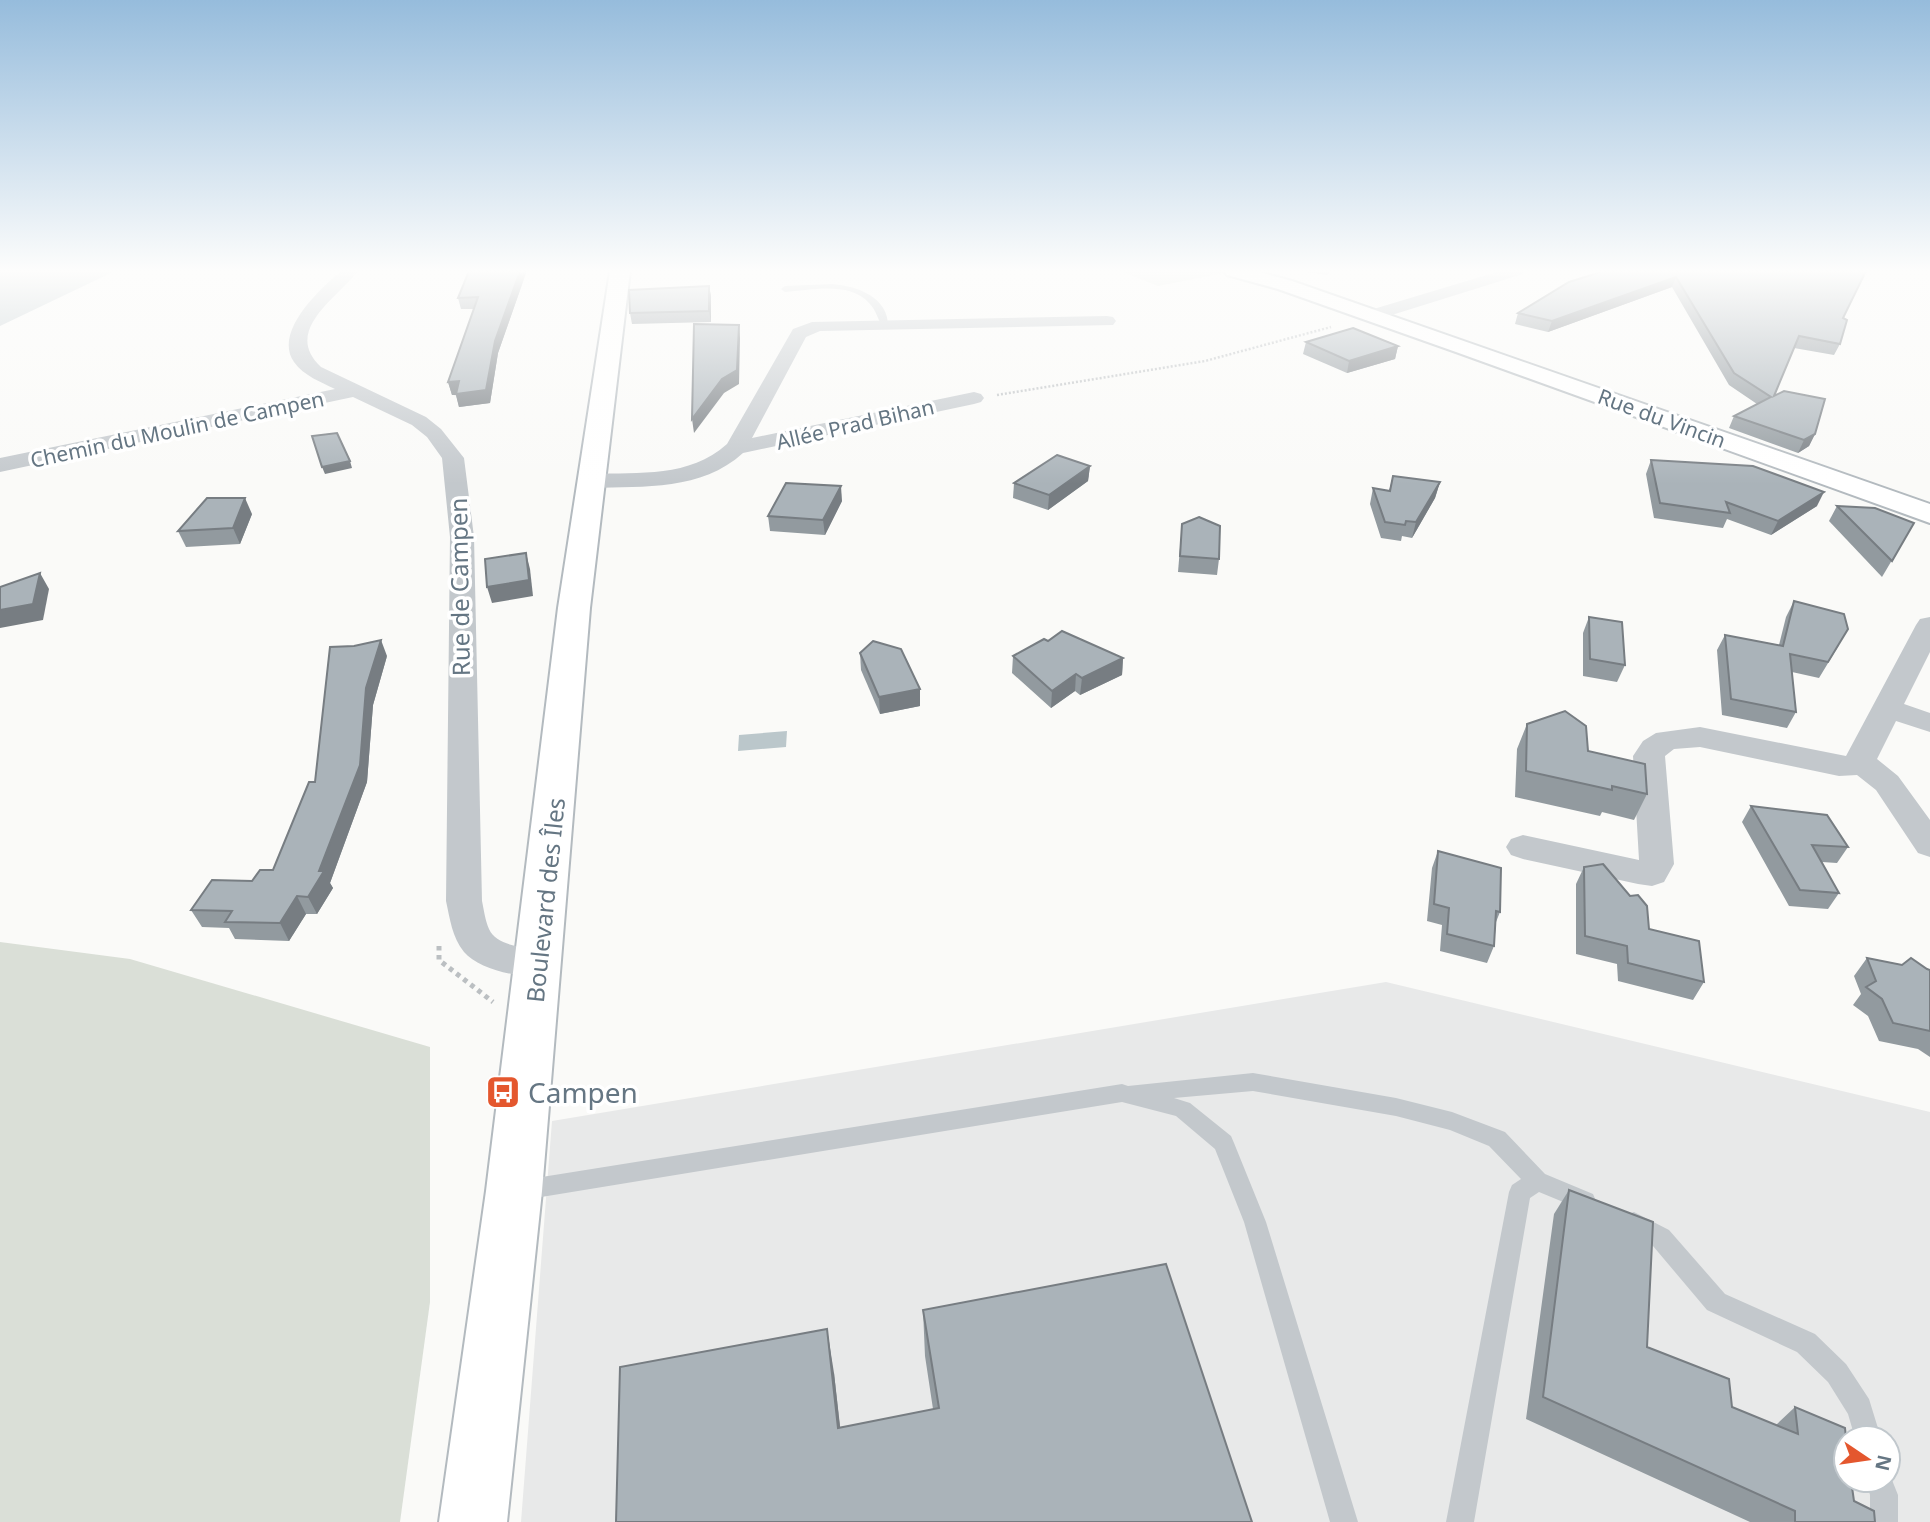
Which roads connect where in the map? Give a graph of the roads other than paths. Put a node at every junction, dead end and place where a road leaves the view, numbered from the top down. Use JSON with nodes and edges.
{"nodes":[{"id":1,"x":297,"y":342,"type":"edge"},
{"id":2,"x":609,"y":342,"type":"edge"},
{"id":3,"x":794,"y":342,"type":"edge"},
{"id":4,"x":1449,"y":342,"type":"edge"},
{"id":5,"x":354,"y":391,"type":"junction"},
{"id":6,"x":974,"y":398,"type":"road end"},
{"id":7,"x":736,"y":449,"type":"junction"},
{"id":8,"x":0,"y":465,"type":"edge"},
{"id":9,"x":592,"y":481,"type":"junction"},
{"id":10,"x":1930,"y":514,"type":"edge"},
{"id":11,"x":1930,"y":625,"type":"edge"},
{"id":12,"x":1887,"y":708,"type":"junction"},
{"id":13,"x":1930,"y":723,"type":"edge"},
{"id":14,"x":1860,"y":761,"type":"junction"},
{"id":15,"x":1930,"y":845,"type":"edge"},
{"id":16,"x":1523,"y":847,"type":"dead end"},
{"id":17,"x":537,"y":963,"type":"junction"},
{"id":18,"x":1122,"y":1093,"type":"junction"},
{"id":19,"x":1537,"y":1181,"type":"junction"},
{"id":20,"x":514,"y":1191,"type":"junction"},
{"id":21,"x":1864,"y":1424,"type":"edge"},
{"id":22,"x":1884,"y":1494,"type":"edge"},
{"id":23,"x":473,"y":1522,"type":"edge"},
{"id":24,"x":1344,"y":1522,"type":"edge"},
{"id":25,"x":1460,"y":1522,"type":"edge"},
{"id":26,"x":1884,"y":1522,"type":"edge"}],
"edges":[{"from":1,"to":5,"type":"street","name":"Rue de Campen"},
{"from":2,"to":9,"type":"main road","name":"Boulevard des Îles"},
{"from":3,"to":7,"type":"street"},
{"from":4,"to":10,"type":"main road","name":"Rue du Vincin"},
{"from":5,"to":8,"type":"street","name":"Chemin du Moulin de Campen"},
{"from":5,"to":17,"type":"street","name":"Rue de Campen"},
{"from":6,"to":7,"type":"street","name":"Allée Prad Bihan"},
{"from":7,"to":9,"type":"street"},
{"from":9,"to":17,"type":"main road","name":"Boulevard des Îles"},
{"from":11,"to":12,"type":"street"},
{"from":12,"to":13,"type":"street"},
{"from":12,"to":14,"type":"street"},
{"from":14,"to":15,"type":"street"},
{"from":14,"to":16,"type":"street"},
{"from":17,"to":20,"type":"main road","name":"Boulevard des Îles"},
{"from":18,"to":19,"type":"lane"},
{"from":18,"to":20,"type":"lane"},
{"from":18,"to":24,"type":"lane"},
{"from":19,"to":21,"type":"lane"},
{"from":19,"to":25,"type":"lane"},
{"from":20,"to":23,"type":"main road","name":"Boulevard des Îles"},
{"from":22,"to":26,"type":"lane"}]}
